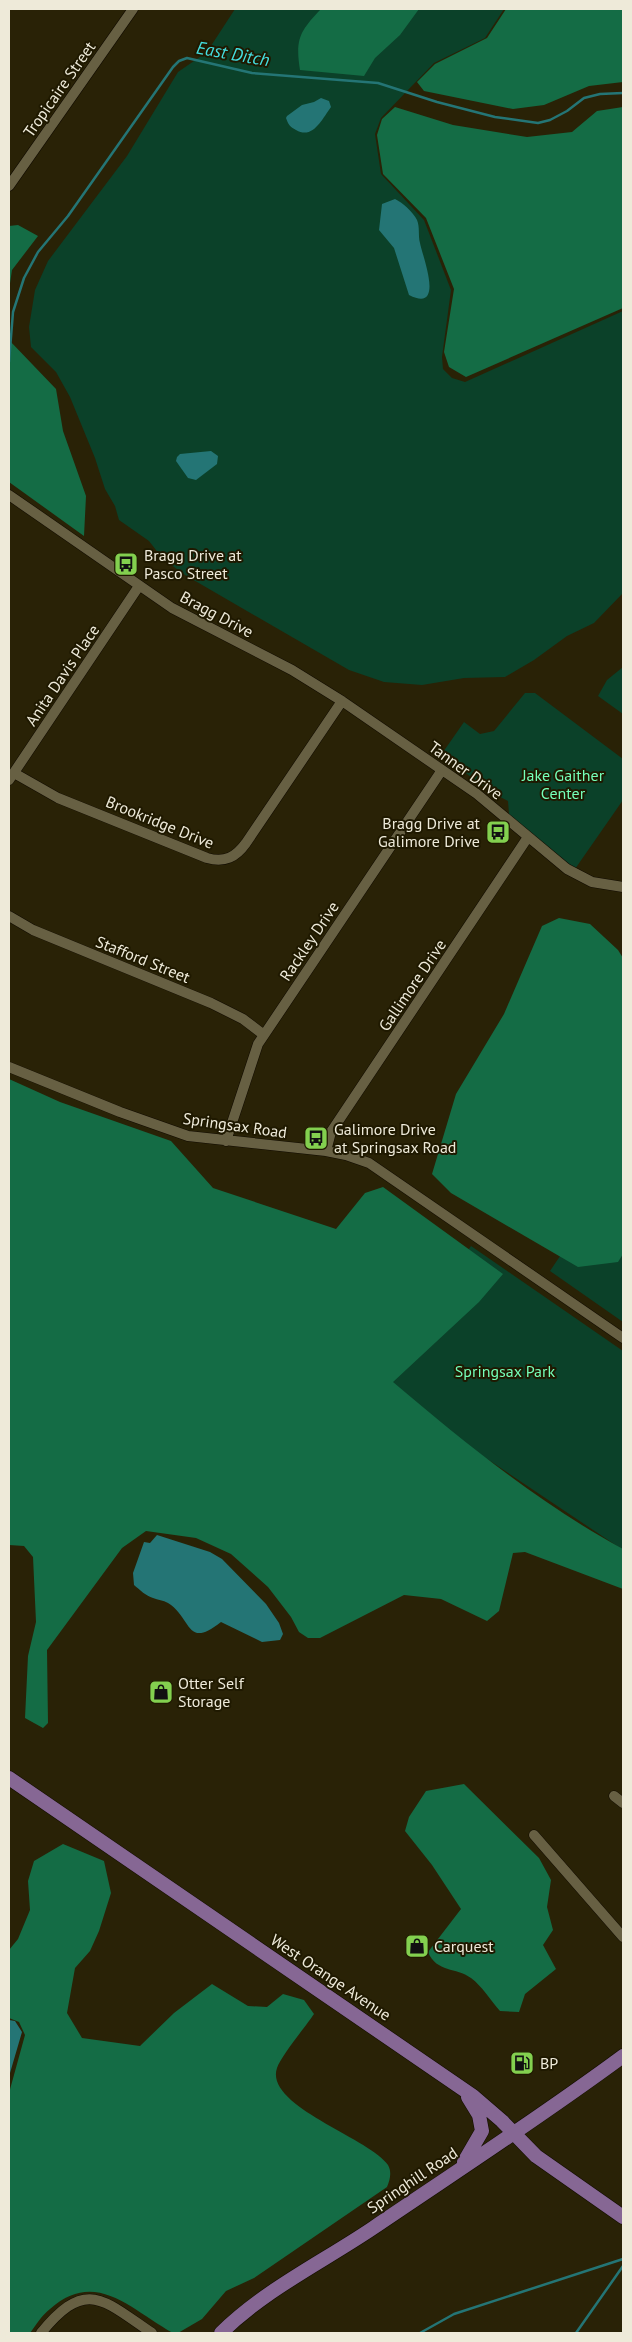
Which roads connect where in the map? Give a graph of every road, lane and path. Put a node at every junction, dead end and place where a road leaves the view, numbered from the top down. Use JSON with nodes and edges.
{"nodes":[{"id":1,"x":133,"y":9,"type":"edge"},
{"id":2,"x":9,"y":186,"type":"edge"},
{"id":3,"x":9,"y":495,"type":"edge"},
{"id":4,"x":140,"y":586,"type":"junction"},
{"id":5,"x":292,"y":670,"type":"joint"},
{"id":6,"x":342,"y":701,"type":"junction"},
{"id":7,"x":442,"y":770,"type":"junction"},
{"id":8,"x":11,"y":777,"type":"edge"},
{"id":9,"x":528,"y":837,"type":"junction"},
{"id":10,"x":623,"y":887,"type":"edge"},
{"id":11,"x":9,"y":916,"type":"edge"},
{"id":12,"x":264,"y":1035,"type":"junction"},
{"id":13,"x":9,"y":1067,"type":"edge"},
{"id":14,"x":226,"y":1141,"type":"junction"},
{"id":15,"x":326,"y":1151,"type":"junction"},
{"id":16,"x":623,"y":1338,"type":"edge"},
{"id":17,"x":9,"y":1778,"type":"edge"},
{"id":18,"x":614,"y":1796,"type":"dead end"},
{"id":19,"x":623,"y":1803,"type":"edge"},
{"id":20,"x":534,"y":1834,"type":"dead end"},
{"id":21,"x":623,"y":1937,"type":"edge"},
{"id":22,"x":623,"y":2056,"type":"edge"},
{"id":23,"x":457,"y":2085,"type":"junction"},
{"id":24,"x":512,"y":2132,"type":"junction"},
{"id":25,"x":458,"y":2170,"type":"junction"},
{"id":26,"x":623,"y":2217,"type":"edge"},
{"id":27,"x":42,"y":2333,"type":"edge"},
{"id":28,"x":152,"y":2333,"type":"edge"},
{"id":29,"x":221,"y":2333,"type":"edge"}],
"edges":[{"from":1,"to":2,"type":"street","name":"Tropicaire Street"},
{"from":3,"to":4,"type":"street","name":"Bragg Drive"},
{"from":4,"to":5,"type":"street","name":"Bragg Drive"},
{"from":4,"to":8,"type":"street","name":"Anita Davis Place"},
{"from":5,"to":6,"type":"street","name":"Tanner Drive"},
{"from":6,"to":7,"type":"street","name":"Tanner Drive"},
{"from":6,"to":8,"type":"street","name":"Brookridge Drive"},
{"from":7,"to":9,"type":"street","name":"Tanner Drive"},
{"from":7,"to":12,"type":"street","name":"Rackley Drive"},
{"from":9,"to":10,"type":"street","name":"Tanner Drive"},
{"from":9,"to":15,"type":"street","name":"Gallimore Drive"},
{"from":11,"to":12,"type":"street","name":"Stafford Street"},
{"from":12,"to":14,"type":"street","name":"Rackley Drive"},
{"from":13,"to":14,"type":"street","name":"Springsax Road"},
{"from":14,"to":15,"type":"street","name":"Springsax Road"},
{"from":15,"to":16,"type":"street","name":"Springsax Road"},
{"from":17,"to":23,"type":"main road","name":"West Orange Avenue"},
{"from":18,"to":19,"type":"street"},
{"from":20,"to":21,"type":"street"},
{"from":22,"to":24,"type":"main road","name":"Springhill Road"},
{"from":23,"to":24,"type":"main road","name":"West Orange Avenue"},
{"from":23,"to":25,"type":"main road"},
{"from":24,"to":25,"type":"main road","name":"Springhill Road"},
{"from":24,"to":26,"type":"main road","name":"West Orange Avenue"},
{"from":25,"to":29,"type":"main road","name":"Springhill Road"},
{"from":27,"to":28,"type":"street"}]}
